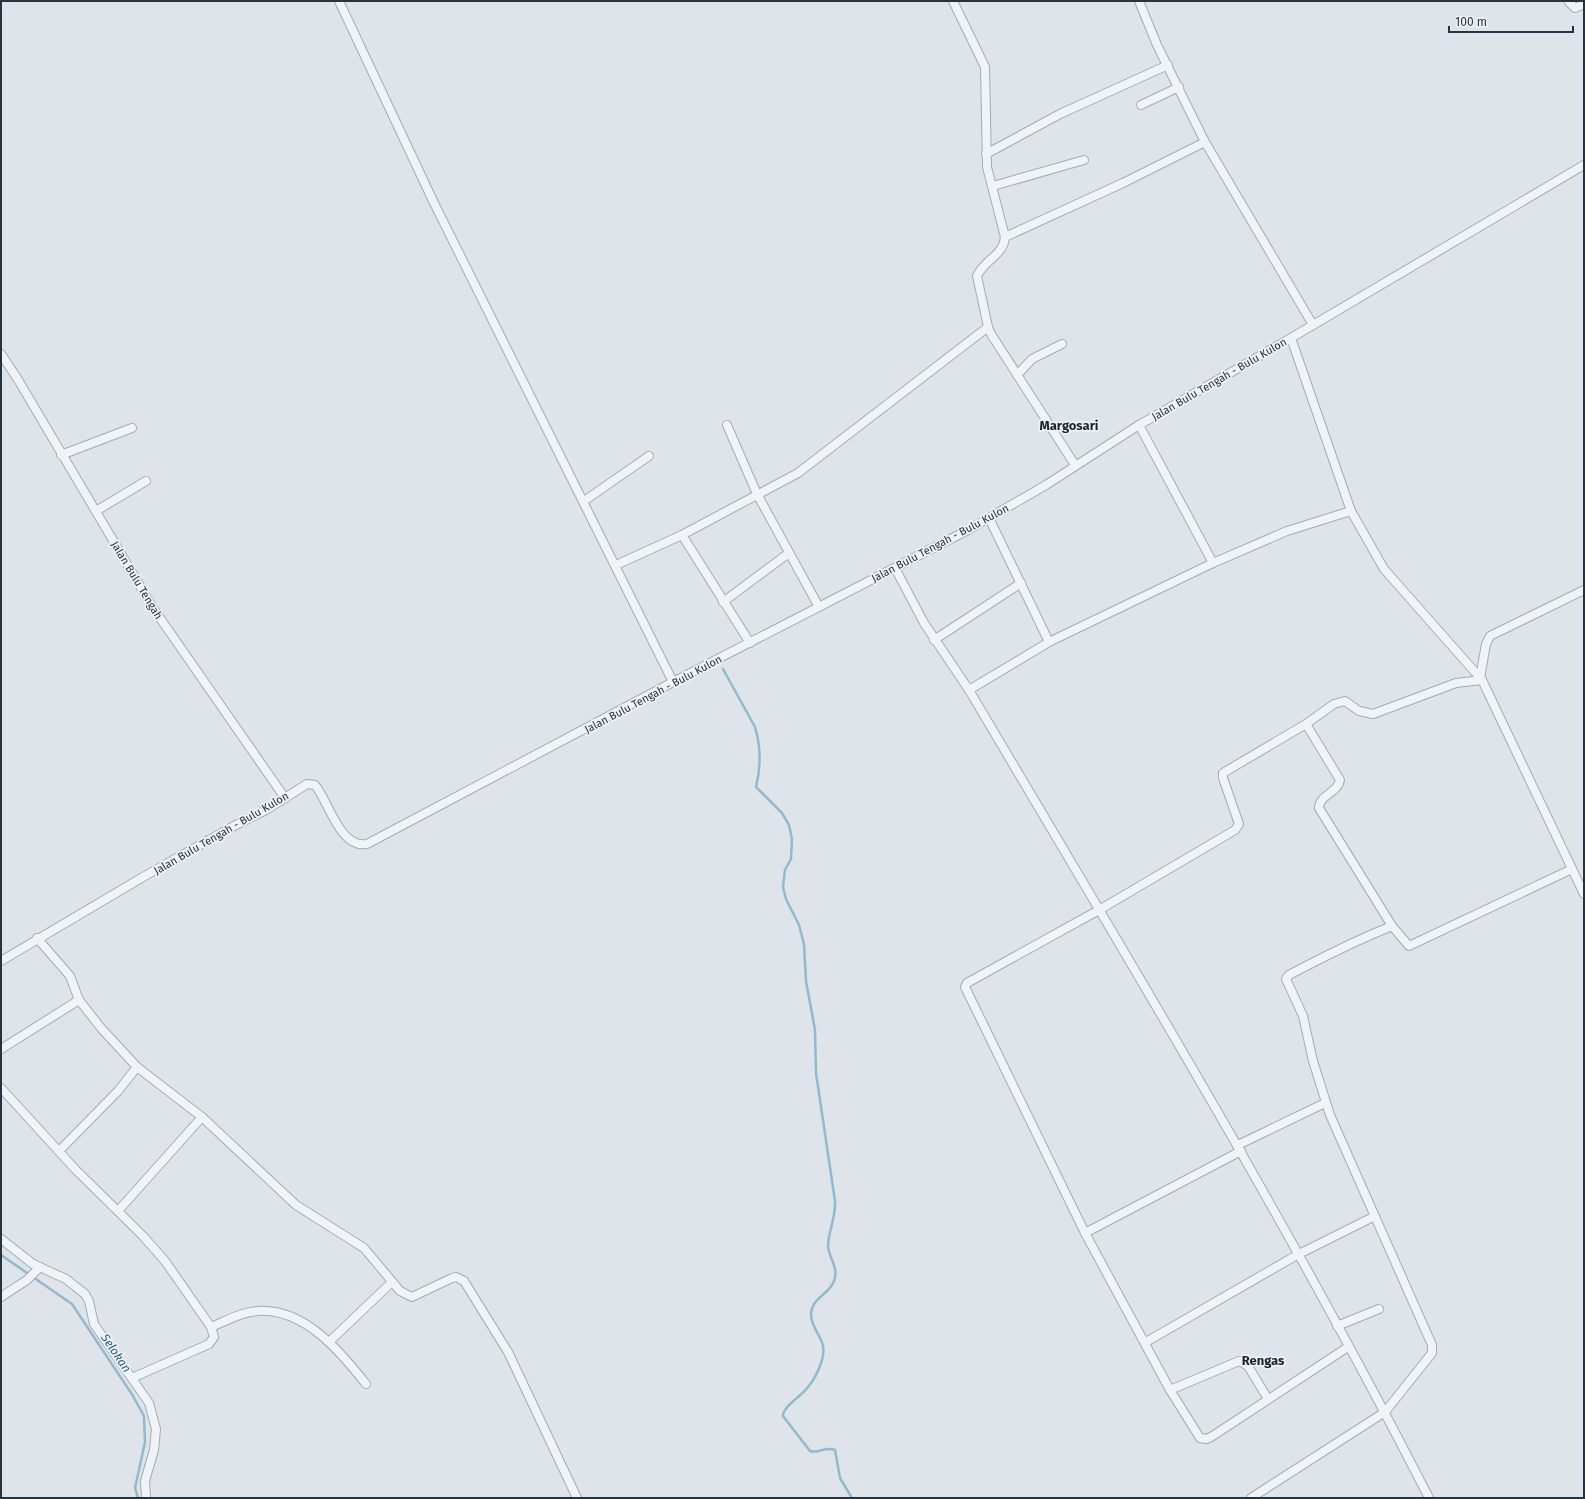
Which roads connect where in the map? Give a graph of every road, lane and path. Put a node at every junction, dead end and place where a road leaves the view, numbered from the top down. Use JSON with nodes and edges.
{"nodes":[{"id":1,"x":339,"y":1,"type":"edge"},
{"id":2,"x":953,"y":1,"type":"edge"},
{"id":3,"x":1139,"y":1,"type":"edge"},
{"id":4,"x":1568,"y":1,"type":"edge"},
{"id":5,"x":1584,"y":4,"type":"edge"},
{"id":6,"x":1168,"y":65,"type":"junction"},
{"id":7,"x":1179,"y":87,"type":"junction"},
{"id":8,"x":1141,"y":105,"type":"dead end"},
{"id":9,"x":1205,"y":142,"type":"junction"},
{"id":10,"x":986,"y":154,"type":"junction"},
{"id":11,"x":1084,"y":160,"type":"dead end"},
{"id":12,"x":1584,"y":164,"type":"edge"},
{"id":13,"x":993,"y":186,"type":"junction"},
{"id":14,"x":1006,"y":237,"type":"junction"},
{"id":15,"x":1313,"y":325,"type":"junction"},
{"id":16,"x":988,"y":327,"type":"junction"},
{"id":17,"x":1291,"y":338,"type":"junction"},
{"id":18,"x":1062,"y":344,"type":"dead end"},
{"id":19,"x":1,"y":354,"type":"edge"},
{"id":20,"x":1016,"y":375,"type":"junction"},
{"id":21,"x":727,"y":425,"type":"dead end"},
{"id":22,"x":1139,"y":425,"type":"junction"},
{"id":23,"x":132,"y":428,"type":"dead end"},
{"id":24,"x":61,"y":455,"type":"junction"},
{"id":25,"x":649,"y":456,"type":"dead end"},
{"id":26,"x":1075,"y":465,"type":"junction"},
{"id":27,"x":146,"y":481,"type":"dead end"},
{"id":28,"x":757,"y":494,"type":"junction"},
{"id":29,"x":584,"y":502,"type":"junction"},
{"id":30,"x":96,"y":511,"type":"junction"},
{"id":31,"x":1351,"y":511,"type":"junction"},
{"id":32,"x":989,"y":518,"type":"junction"},
{"id":33,"x":682,"y":536,"type":"junction"},
{"id":34,"x":789,"y":553,"type":"junction"},
{"id":35,"x":1213,"y":563,"type":"junction"},
{"id":36,"x":616,"y":565,"type":"junction"},
{"id":37,"x":895,"y":568,"type":"junction"},
{"id":38,"x":1021,"y":583,"type":"junction"},
{"id":39,"x":1584,"y":590,"type":"edge"},
{"id":40,"x":723,"y":602,"type":"junction"},
{"id":41,"x":819,"y":607,"type":"junction"},
{"id":42,"x":934,"y":640,"type":"junction"},
{"id":43,"x":1048,"y":642,"type":"junction"},
{"id":44,"x":750,"y":643,"type":"junction"},
{"id":45,"x":1481,"y":679,"type":"junction"},
{"id":46,"x":673,"y":682,"type":"junction"},
{"id":47,"x":969,"y":690,"type":"junction"},
{"id":48,"x":1306,"y":724,"type":"junction"},
{"id":49,"x":285,"y":798,"type":"junction"},
{"id":50,"x":1572,"y":869,"type":"junction"},
{"id":51,"x":1584,"y":894,"type":"edge"},
{"id":52,"x":1099,"y":910,"type":"junction"},
{"id":53,"x":1392,"y":926,"type":"junction"},
{"id":54,"x":37,"y":938,"type":"junction"},
{"id":55,"x":1,"y":961,"type":"edge"},
{"id":56,"x":79,"y":1000,"type":"junction"},
{"id":57,"x":1,"y":1049,"type":"edge"},
{"id":58,"x":137,"y":1067,"type":"junction"},
{"id":59,"x":1,"y":1088,"type":"edge"},
{"id":60,"x":1325,"y":1103,"type":"junction"},
{"id":61,"x":202,"y":1117,"type":"junction"},
{"id":62,"x":1239,"y":1148,"type":"junction"},
{"id":63,"x":59,"y":1151,"type":"junction"},
{"id":64,"x":118,"y":1211,"type":"junction"},
{"id":65,"x":1375,"y":1216,"type":"junction"},
{"id":66,"x":1086,"y":1233,"type":"junction"},
{"id":67,"x":1,"y":1239,"type":"edge"},
{"id":68,"x":1297,"y":1255,"type":"junction"},
{"id":69,"x":39,"y":1269,"type":"junction"},
{"id":70,"x":392,"y":1282,"type":"junction"},
{"id":71,"x":1,"y":1297,"type":"edge"},
{"id":72,"x":1379,"y":1309,"type":"dead end"},
{"id":73,"x":1337,"y":1326,"type":"junction"},
{"id":74,"x":211,"y":1327,"type":"junction"},
{"id":75,"x":329,"y":1342,"type":"junction"},
{"id":76,"x":1146,"y":1342,"type":"junction"},
{"id":77,"x":1348,"y":1346,"type":"junction"},
{"id":78,"x":132,"y":1378,"type":"junction"},
{"id":79,"x":366,"y":1384,"type":"dead end"},
{"id":80,"x":1170,"y":1390,"type":"junction"},
{"id":81,"x":1268,"y":1399,"type":"junction"},
{"id":82,"x":1385,"y":1412,"type":"junction"},
{"id":83,"x":146,"y":1498,"type":"edge"},
{"id":84,"x":577,"y":1498,"type":"edge"},
{"id":85,"x":1251,"y":1498,"type":"edge"},
{"id":86,"x":1429,"y":1498,"type":"edge"}],
"edges":[{"from":1,"to":29,"type":"street"},
{"from":2,"to":10,"type":"street"},
{"from":3,"to":6,"type":"street"},
{"from":4,"to":5,"type":"street"},
{"from":6,"to":7,"type":"street"},
{"from":6,"to":10,"type":"street"},
{"from":7,"to":8,"type":"street"},
{"from":7,"to":9,"type":"street"},
{"from":9,"to":14,"type":"street"},
{"from":9,"to":15,"type":"street"},
{"from":10,"to":13,"type":"street"},
{"from":11,"to":13,"type":"street"},
{"from":12,"to":15,"type":"street","name":"Jalan Bulu Tengah - Bulu Kulon"},
{"from":13,"to":14,"type":"street"},
{"from":14,"to":16,"type":"street"},
{"from":15,"to":17,"type":"street","name":"Jalan Bulu Tengah - Bulu Kulon"},
{"from":16,"to":20,"type":"street"},
{"from":16,"to":28,"type":"street"},
{"from":17,"to":22,"type":"street","name":"Jalan Bulu Tengah - Bulu Kulon"},
{"from":17,"to":31,"type":"street"},
{"from":18,"to":20,"type":"street"},
{"from":19,"to":24,"type":"street","name":"Jalan Bulu Tengah"},
{"from":20,"to":26,"type":"street"},
{"from":21,"to":28,"type":"street"},
{"from":22,"to":26,"type":"street","name":"Jalan Bulu Tengah - Bulu Kulon"},
{"from":22,"to":35,"type":"street"},
{"from":23,"to":24,"type":"street"},
{"from":24,"to":30,"type":"street","name":"Jalan Bulu Tengah"},
{"from":25,"to":29,"type":"street"},
{"from":26,"to":32,"type":"street","name":"Jalan Bulu Tengah - Bulu Kulon"},
{"from":27,"to":30,"type":"street"},
{"from":28,"to":33,"type":"street"},
{"from":28,"to":34,"type":"street"},
{"from":29,"to":36,"type":"street"},
{"from":30,"to":49,"type":"street","name":"Jalan Bulu Tengah"},
{"from":31,"to":35,"type":"street"},
{"from":31,"to":45,"type":"street"},
{"from":32,"to":37,"type":"street","name":"Jalan Bulu Tengah - Bulu Kulon"},
{"from":32,"to":38,"type":"street"},
{"from":33,"to":36,"type":"street"},
{"from":33,"to":40,"type":"street"},
{"from":34,"to":40,"type":"street"},
{"from":34,"to":41,"type":"street"},
{"from":35,"to":43,"type":"street"},
{"from":36,"to":46,"type":"street"},
{"from":37,"to":41,"type":"street","name":"Jalan Bulu Tengah - Bulu Kulon"},
{"from":37,"to":42,"type":"street"},
{"from":38,"to":42,"type":"street"},
{"from":38,"to":43,"type":"street"},
{"from":39,"to":45,"type":"street"},
{"from":40,"to":44,"type":"street"},
{"from":41,"to":44,"type":"street","name":"Jalan Bulu Tengah - Bulu Kulon"},
{"from":42,"to":47,"type":"street"},
{"from":43,"to":47,"type":"street"},
{"from":44,"to":46,"type":"street","name":"Jalan Bulu Tengah - Bulu Kulon"},
{"from":45,"to":48,"type":"street"},
{"from":45,"to":50,"type":"street"},
{"from":46,"to":49,"type":"street","name":"Jalan Bulu Tengah - Bulu Kulon"},
{"from":47,"to":52,"type":"street"},
{"from":48,"to":52,"type":"street"},
{"from":48,"to":53,"type":"street"},
{"from":49,"to":54,"type":"street","name":"Jalan Bulu Tengah - Bulu Kulon"},
{"from":50,"to":51,"type":"street"},
{"from":50,"to":53,"type":"street"},
{"from":52,"to":62,"type":"street"},
{"from":52,"to":66,"type":"street"},
{"from":53,"to":60,"type":"street"},
{"from":54,"to":55,"type":"street","name":"Jalan Bulu Tengah - Bulu Kulon"},
{"from":54,"to":56,"type":"street"},
{"from":56,"to":57,"type":"street"},
{"from":56,"to":58,"type":"street"},
{"from":58,"to":61,"type":"street"},
{"from":58,"to":63,"type":"street"},
{"from":59,"to":63,"type":"street"},
{"from":60,"to":62,"type":"street"},
{"from":60,"to":65,"type":"street"},
{"from":61,"to":64,"type":"street"},
{"from":61,"to":70,"type":"street"},
{"from":62,"to":66,"type":"street"},
{"from":62,"to":68,"type":"street"},
{"from":63,"to":64,"type":"street"},
{"from":64,"to":74,"type":"street"},
{"from":65,"to":68,"type":"street"},
{"from":65,"to":82,"type":"street"},
{"from":66,"to":76,"type":"street"},
{"from":67,"to":69,"type":"street"},
{"from":68,"to":73,"type":"street"},
{"from":68,"to":76,"type":"street"},
{"from":69,"to":71,"type":"street"},
{"from":69,"to":78,"type":"street"},
{"from":70,"to":75,"type":"street"},
{"from":70,"to":84,"type":"street"},
{"from":72,"to":73,"type":"street"},
{"from":73,"to":77,"type":"street"},
{"from":74,"to":75,"type":"street"},
{"from":74,"to":78,"type":"street"},
{"from":75,"to":79,"type":"street"},
{"from":76,"to":80,"type":"street"},
{"from":77,"to":81,"type":"street"},
{"from":77,"to":82,"type":"street"},
{"from":78,"to":83,"type":"street"},
{"from":80,"to":81,"type":"street"},
{"from":80,"to":81,"type":"street"},
{"from":82,"to":85,"type":"street"},
{"from":82,"to":86,"type":"street"}]}
